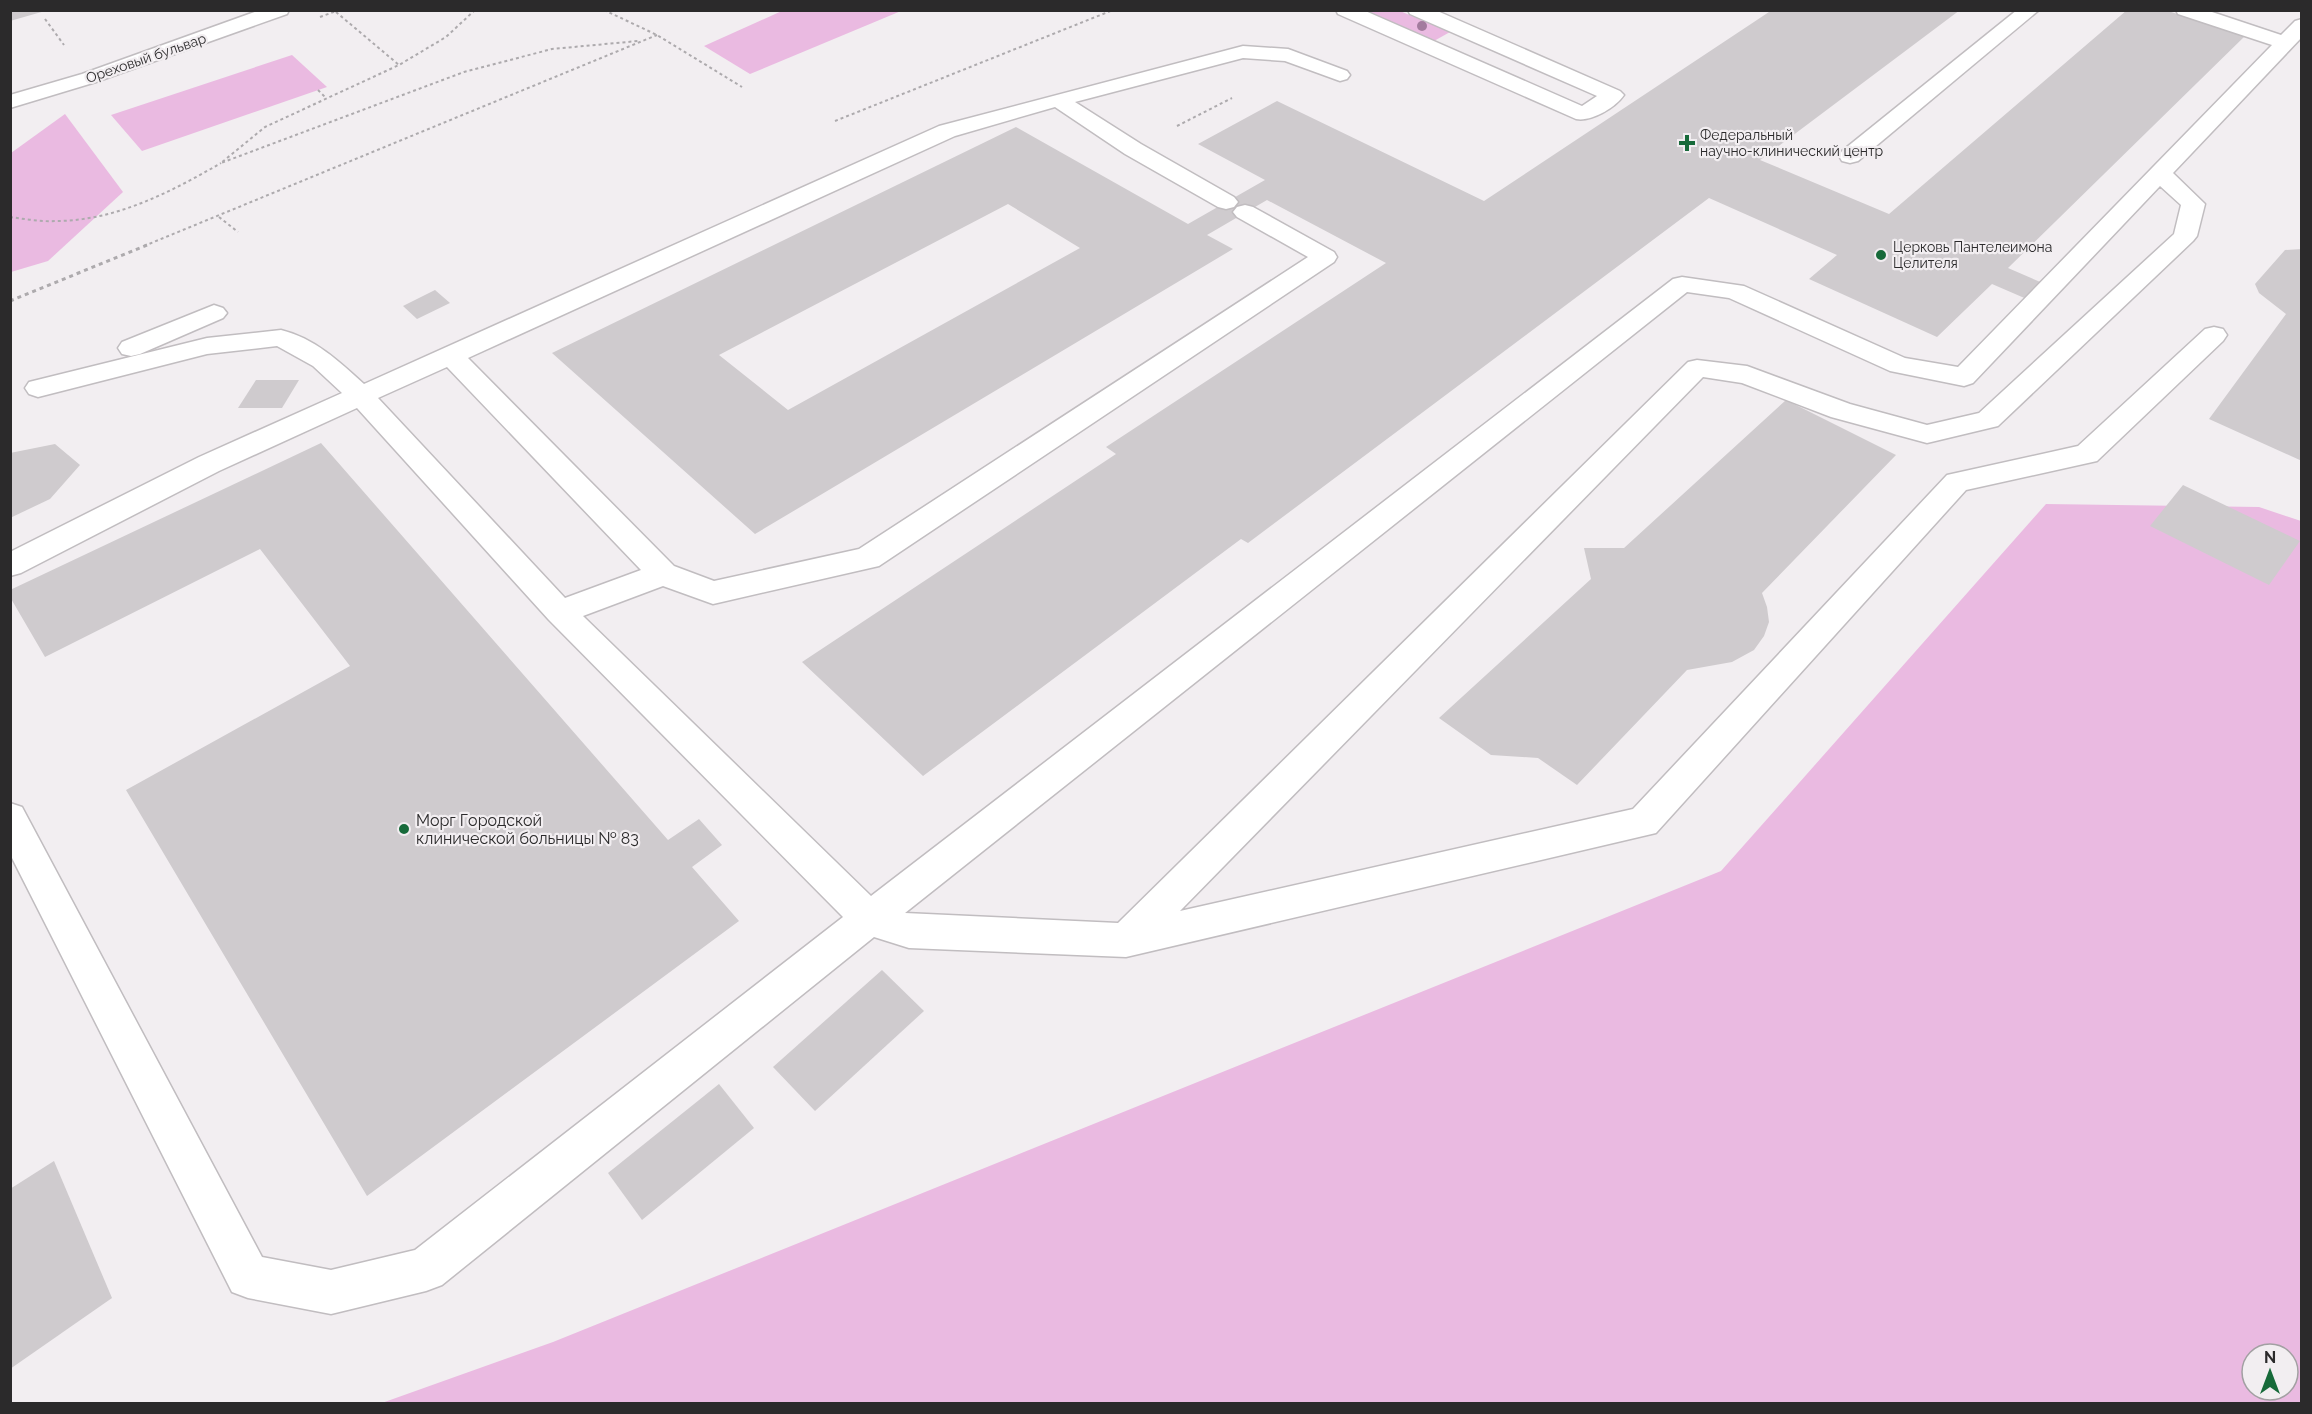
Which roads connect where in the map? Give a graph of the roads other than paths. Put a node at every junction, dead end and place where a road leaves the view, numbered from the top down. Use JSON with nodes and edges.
{"nodes":[{"id":1,"x":280,"y":10,"type":"edge"},
{"id":2,"x":1345,"y":10,"type":"edge"},
{"id":3,"x":1417,"y":10,"type":"edge"},
{"id":4,"x":2031,"y":10,"type":"edge"},
{"id":5,"x":2185,"y":10,"type":"edge"},
{"id":6,"x":2292,"y":34,"type":"edge"},
{"id":7,"x":1340,"y":75,"type":"dead end"},
{"id":8,"x":1058,"y":100,"type":"junction"},
{"id":9,"x":10,"y":102,"type":"edge"},
{"id":10,"x":1850,"y":156,"type":"dead end"},
{"id":11,"x":2159,"y":172,"type":"junction"},
{"id":12,"x":214,"y":313,"type":"dead end"},
{"id":13,"x":2214,"y":335,"type":"dead end"},
{"id":14,"x":451,"y":356,"type":"junction"},
{"id":15,"x":362,"y":397,"type":"junction"},
{"id":16,"x":10,"y":565,"type":"edge"},
{"id":17,"x":663,"y":574,"type":"junction"},
{"id":18,"x":560,"y":612,"type":"junction"},
{"id":19,"x":10,"y":818,"type":"edge"},
{"id":20,"x":869,"y":919,"type":"junction"},
{"id":21,"x":1126,"y":940,"type":"junction"}],
"edges":[{"from":1,"to":9,"type":"street","name":"Ореховый бульвар"},
{"from":2,"to":3,"type":"street"},
{"from":4,"to":10,"type":"street"},
{"from":5,"to":6,"type":"street"},
{"from":6,"to":11,"type":"street"},
{"from":7,"to":8,"type":"street"},
{"from":8,"to":14,"type":"street"},
{"from":8,"to":17,"type":"street"},
{"from":11,"to":20,"type":"street"},
{"from":11,"to":21,"type":"street"},
{"from":12,"to":15,"type":"street"},
{"from":13,"to":21,"type":"street"},
{"from":14,"to":15,"type":"street"},
{"from":14,"to":17,"type":"street"},
{"from":15,"to":16,"type":"street"},
{"from":15,"to":18,"type":"street"},
{"from":17,"to":18,"type":"street"},
{"from":18,"to":20,"type":"street"},
{"from":19,"to":20,"type":"street"},
{"from":20,"to":21,"type":"street"}]}
